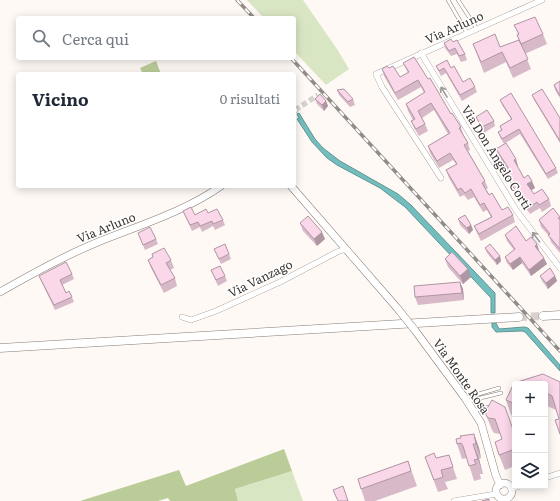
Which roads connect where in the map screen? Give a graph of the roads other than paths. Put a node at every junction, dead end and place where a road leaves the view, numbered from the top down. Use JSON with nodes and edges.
{"nodes":[{"id":1,"x":448,"y":0,"type":"edge"},
{"id":2,"x":458,"y":0,"type":"edge"},
{"id":3,"x":542,"y":0,"type":"edge"},
{"id":4,"x":477,"y":29,"type":"junction"},
{"id":5,"x":467,"y":33,"type":"junction"},
{"id":6,"x":421,"y":53,"type":"junction"},
{"id":7,"x":441,"y":178,"type":"dead end"},
{"id":8,"x":218,"y":188,"type":"edge"},
{"id":9,"x":294,"y":188,"type":"edge"},
{"id":10,"x":346,"y":249,"type":"junction"},
{"id":11,"x":560,"y":268,"type":"edge"},
{"id":12,"x":0,"y":292,"type":"edge"},
{"id":13,"x":560,"y":315,"type":"edge"},
{"id":14,"x":543,"y":316,"type":"tunnel mouth"},
{"id":15,"x":182,"y":317,"type":"dead end"},
{"id":16,"x":519,"y":317,"type":"tunnel mouth"},
{"id":17,"x":1,"y":348,"type":"edge"},
{"id":18,"x":500,"y":388,"type":"dead end"},
{"id":19,"x":501,"y":393,"type":"dead end"},
{"id":20,"x":466,"y":400,"type":"junction"},
{"id":21,"x":495,"y":410,"type":"edge"},
{"id":22,"x":474,"y":411,"type":"junction"},
{"id":23,"x":560,"y":473,"type":"edge"},
{"id":24,"x":548,"y":477,"type":"edge"},
{"id":25,"x":500,"y":484,"type":"junction"},
{"id":26,"x":511,"y":489,"type":"joint"},
{"id":27,"x":496,"y":494,"type":"junction"},
{"id":28,"x":506,"y":500,"type":"edge"},
{"id":29,"x":454,"y":501,"type":"edge"}],
"edges":[{"from":1,"to":5,"type":"lane"},
{"from":2,"to":4,"type":"lane"},
{"from":3,"to":4,"type":"street","name":"Via Arluno"},
{"from":4,"to":5,"type":"street","name":"Via Arluno"},
{"from":5,"to":6,"type":"street","name":"Via Arluno"},
{"from":6,"to":7,"type":"street","name":"Via Arluno"},
{"from":11,"to":6,"type":"street","name":"Via Don Angelo Corti","one_way":true},
{"from":8,"to":12,"type":"street","name":"Via Arluno"},
{"from":9,"to":10,"type":"street"},
{"from":10,"to":15,"type":"street","name":"Via Vanzago"},
{"from":10,"to":20,"type":"street","name":"Via Monte Rosa","bridge":true},
{"from":13,"to":14,"type":"main road"},
{"from":16,"to":17,"type":"main road"},
{"from":18,"to":20,"type":"lane"},
{"from":19,"to":20,"type":"lane"},
{"from":20,"to":22,"type":"street","name":"Via Monte Rosa"},
{"from":21,"to":22,"type":"lane"},
{"from":22,"to":25,"type":"street","name":"Via Monte Rosa"},
{"from":23,"to":24,"type":"street"},
{"from":25,"to":26,"type":"street"},
{"from":25,"to":27,"type":"street"},
{"from":26,"to":28,"type":"street"},
{"from":27,"to":28,"type":"street"},
{"from":27,"to":29,"type":"street"}]}
